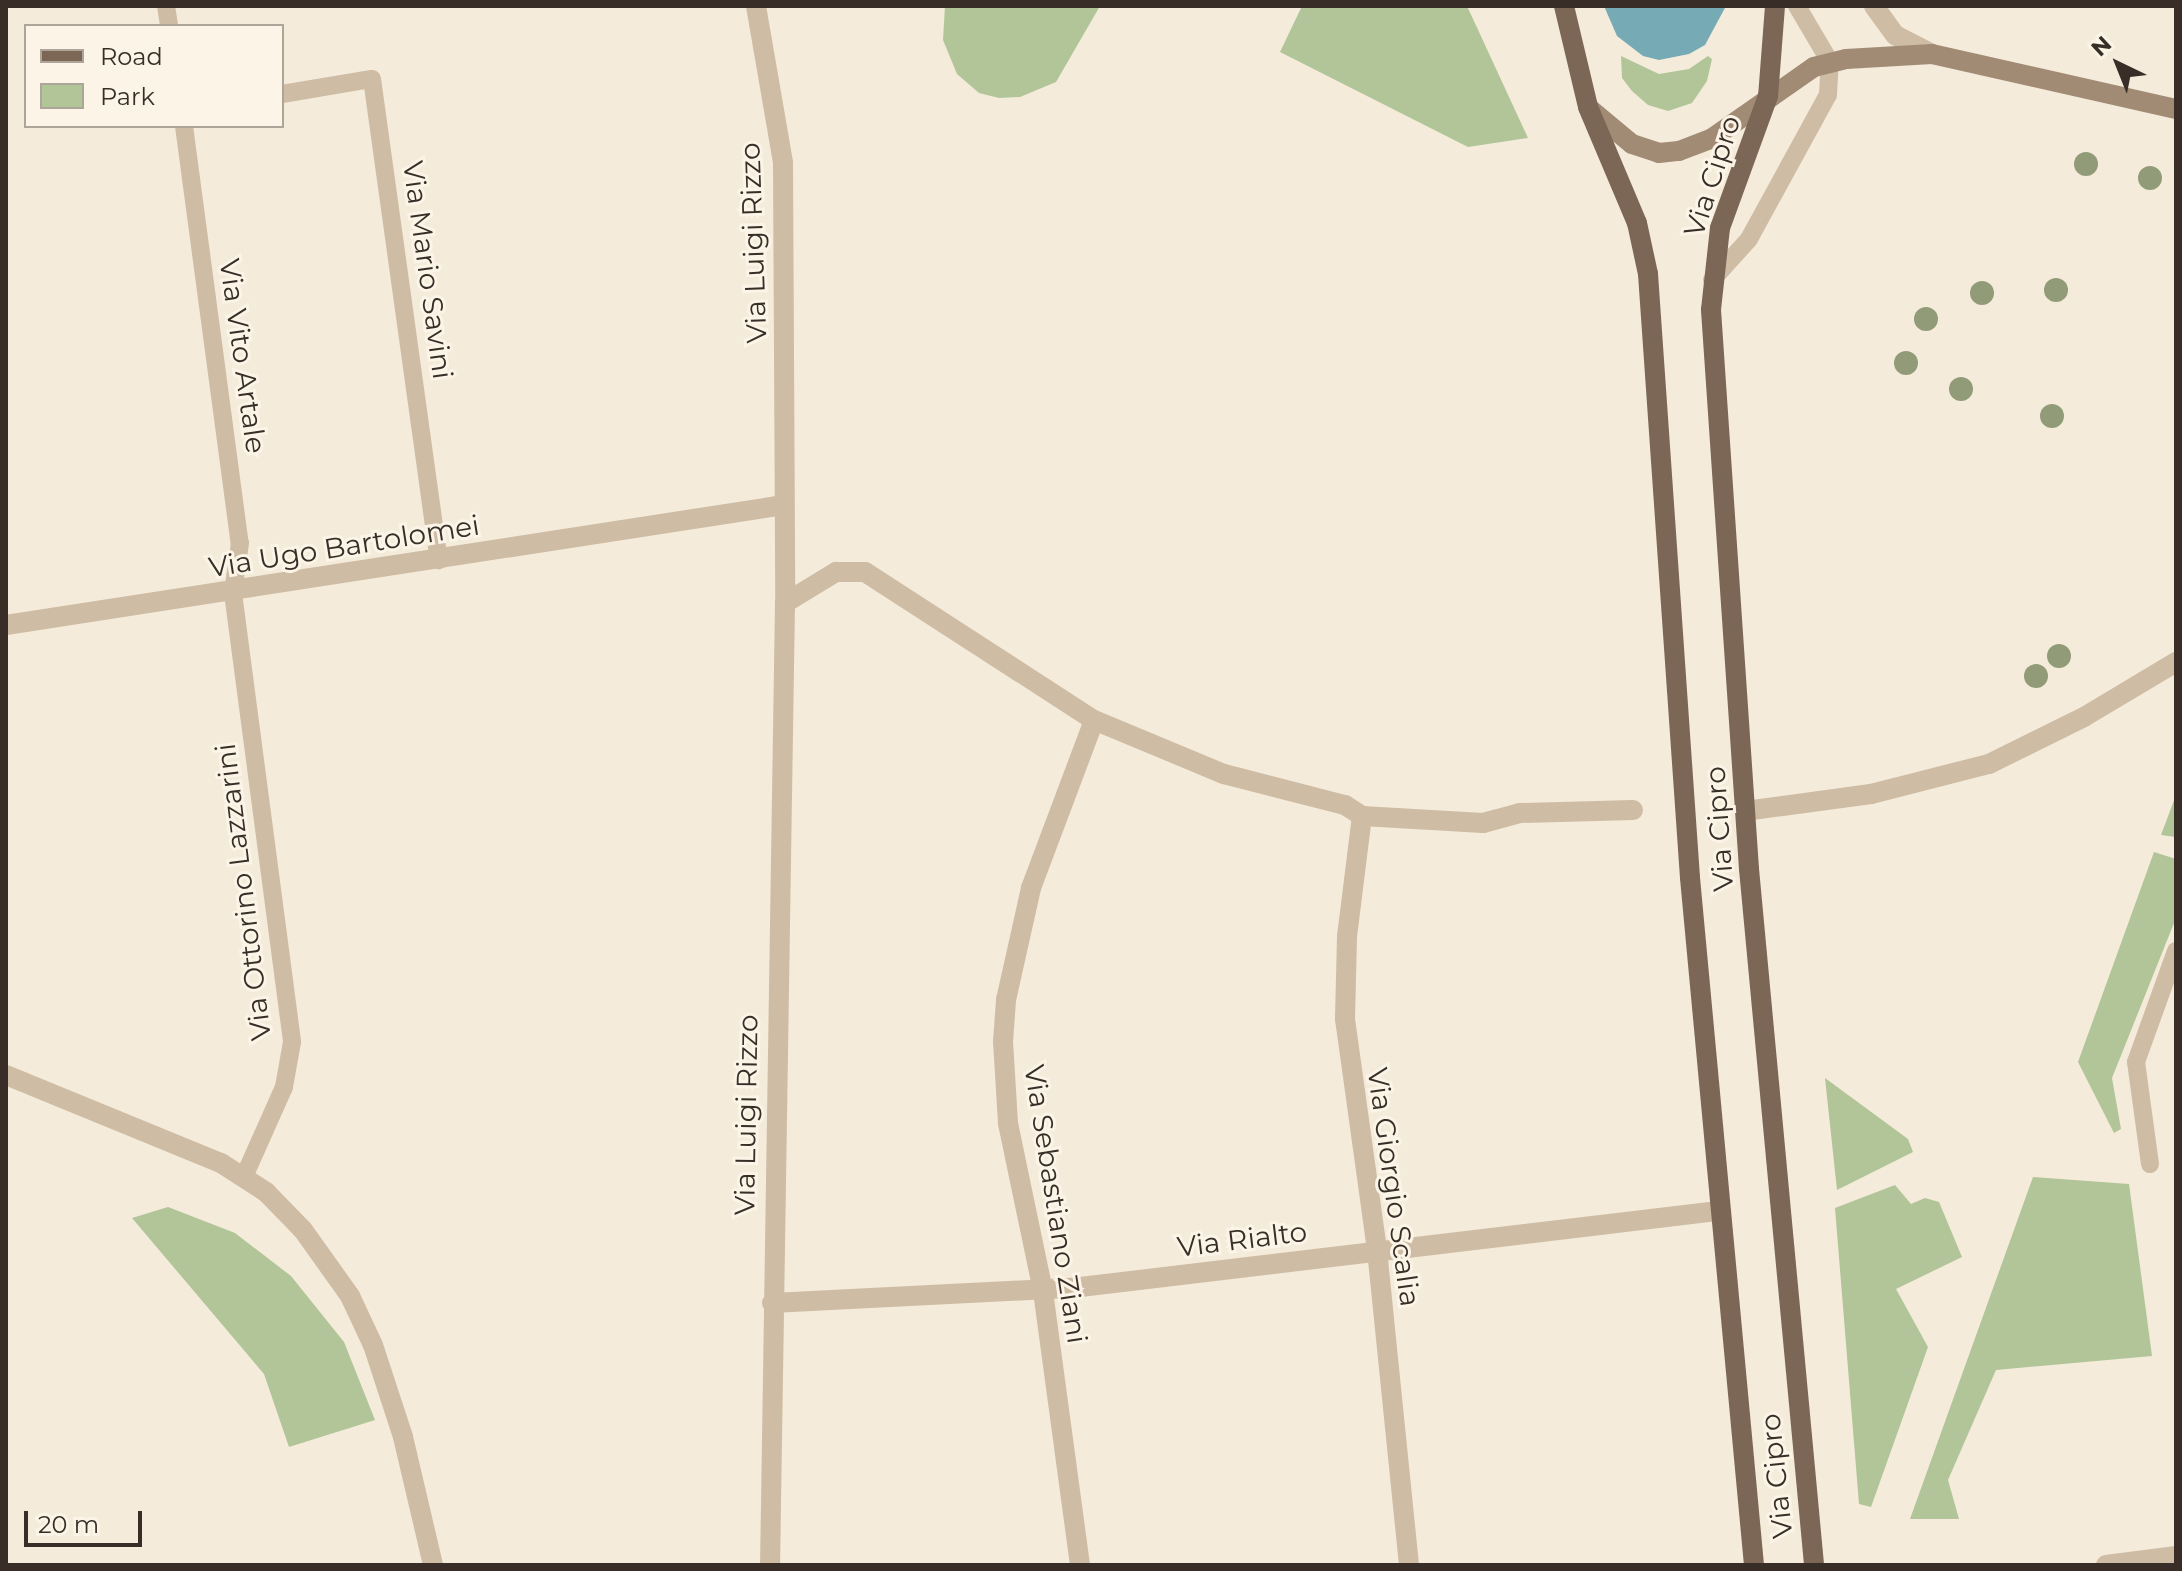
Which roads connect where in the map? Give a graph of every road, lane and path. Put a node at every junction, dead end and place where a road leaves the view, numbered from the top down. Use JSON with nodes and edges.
{"nodes":[{"id":1,"x":756,"y":6,"type":"edge"},
{"id":2,"x":1564,"y":6,"type":"edge"},
{"id":3,"x":1775,"y":6,"type":"edge"},
{"id":4,"x":1797,"y":6,"type":"edge"},
{"id":5,"x":1874,"y":6,"type":"edge"},
{"id":6,"x":1932,"y":54,"type":"junction"},
{"id":7,"x":1830,"y":62,"type":"junction"},
{"id":8,"x":284,"y":94,"type":"edge"},
{"id":9,"x":1768,"y":96,"type":"junction"},
{"id":10,"x":1588,"y":107,"type":"junction"},
{"id":11,"x":2176,"y":109,"type":"edge"},
{"id":12,"x":184,"y":128,"type":"edge"},
{"id":13,"x":1712,"y":280,"type":"junction"},
{"id":14,"x":784,"y":505,"type":"junction"},
{"id":15,"x":439,"y":560,"type":"junction"},
{"id":16,"x":233,"y":593,"type":"junction"},
{"id":17,"x":785,"y":603,"type":"junction"},
{"id":18,"x":6,"y":625,"type":"edge"},
{"id":19,"x":2176,"y":662,"type":"edge"},
{"id":20,"x":1094,"y":720,"type":"junction"},
{"id":21,"x":1633,"y":810,"type":"dead end"},
{"id":22,"x":1745,"y":811,"type":"junction"},
{"id":23,"x":1362,"y":816,"type":"junction"},
{"id":24,"x":2176,"y":951,"type":"edge"},
{"id":25,"x":6,"y":1075,"type":"edge"},
{"id":26,"x":2150,"y":1164,"type":"dead end"},
{"id":27,"x":244,"y":1177,"type":"junction"},
{"id":28,"x":1718,"y":1211,"type":"junction"},
{"id":29,"x":1377,"y":1250,"type":"junction"},
{"id":30,"x":1043,"y":1291,"type":"junction"},
{"id":31,"x":772,"y":1303,"type":"junction"},
{"id":32,"x":2168,"y":1559,"type":"edge"},
{"id":33,"x":433,"y":1565,"type":"edge"},
{"id":34,"x":770,"y":1565,"type":"edge"},
{"id":35,"x":1080,"y":1565,"type":"edge"},
{"id":36,"x":1409,"y":1565,"type":"edge"},
{"id":37,"x":1754,"y":1565,"type":"edge"},
{"id":38,"x":1814,"y":1565,"type":"edge"},
{"id":39,"x":2106,"y":1565,"type":"edge"}],
"edges":[{"from":1,"to":14,"type":"street","name":"Via Luigi Rizzo"},
{"from":2,"to":10,"type":"main road","name":"Via Cipro"},
{"from":3,"to":9,"type":"main road","name":"Via Cipro"},
{"from":4,"to":7,"type":"lane"},
{"from":5,"to":6,"type":"street"},
{"from":6,"to":7,"type":"main road"},
{"from":6,"to":11,"type":"main road"},
{"from":7,"to":9,"type":"main road"},
{"from":7,"to":13,"type":"lane"},
{"from":8,"to":15,"type":"lane","name":"Via Mario Savini"},
{"from":9,"to":10,"type":"main road"},
{"from":9,"to":13,"type":"main road","name":"Via Cipro"},
{"from":10,"to":28,"type":"main road","name":"Via Cipro"},
{"from":12,"to":16,"type":"lane","name":"Via Vito Artale"},
{"from":13,"to":22,"type":"main road","name":"Via Cipro"},
{"from":14,"to":15,"type":"street","name":"Via Ugo Bartolomei"},
{"from":14,"to":17,"type":"street","name":"Via Luigi Rizzo"},
{"from":15,"to":16,"type":"street","name":"Via Ugo Bartolomei"},
{"from":16,"to":18,"type":"street","name":"Via Ugo Bartolomei"},
{"from":16,"to":27,"type":"lane","name":"Via Ottorino Lazzarini"},
{"from":17,"to":20,"type":"street"},
{"from":17,"to":31,"type":"street","name":"Via Luigi Rizzo"},
{"from":19,"to":22,"type":"street"},
{"from":20,"to":23,"type":"street"},
{"from":20,"to":30,"type":"street","name":"Via Sebastiano Ziani"},
{"from":21,"to":23,"type":"street"},
{"from":22,"to":38,"type":"main road","name":"Via Cipro"},
{"from":23,"to":29,"type":"street","name":"Via Giorgio Scalia"},
{"from":24,"to":26,"type":"lane"},
{"from":25,"to":27,"type":"street"},
{"from":27,"to":33,"type":"street"},
{"from":28,"to":29,"type":"street","name":"Via Rialto"},
{"from":28,"to":37,"type":"main road","name":"Via Cipro"},
{"from":29,"to":30,"type":"street","name":"Via Rialto"},
{"from":29,"to":36,"type":"street","name":"Via Giorgio Scalia"},
{"from":30,"to":31,"type":"street","name":"Via Rialto"},
{"from":30,"to":35,"type":"street","name":"Via Sebastiano Ziani"},
{"from":31,"to":34,"type":"street","name":"Via Luigi Rizzo"},
{"from":32,"to":39,"type":"street"}]}
